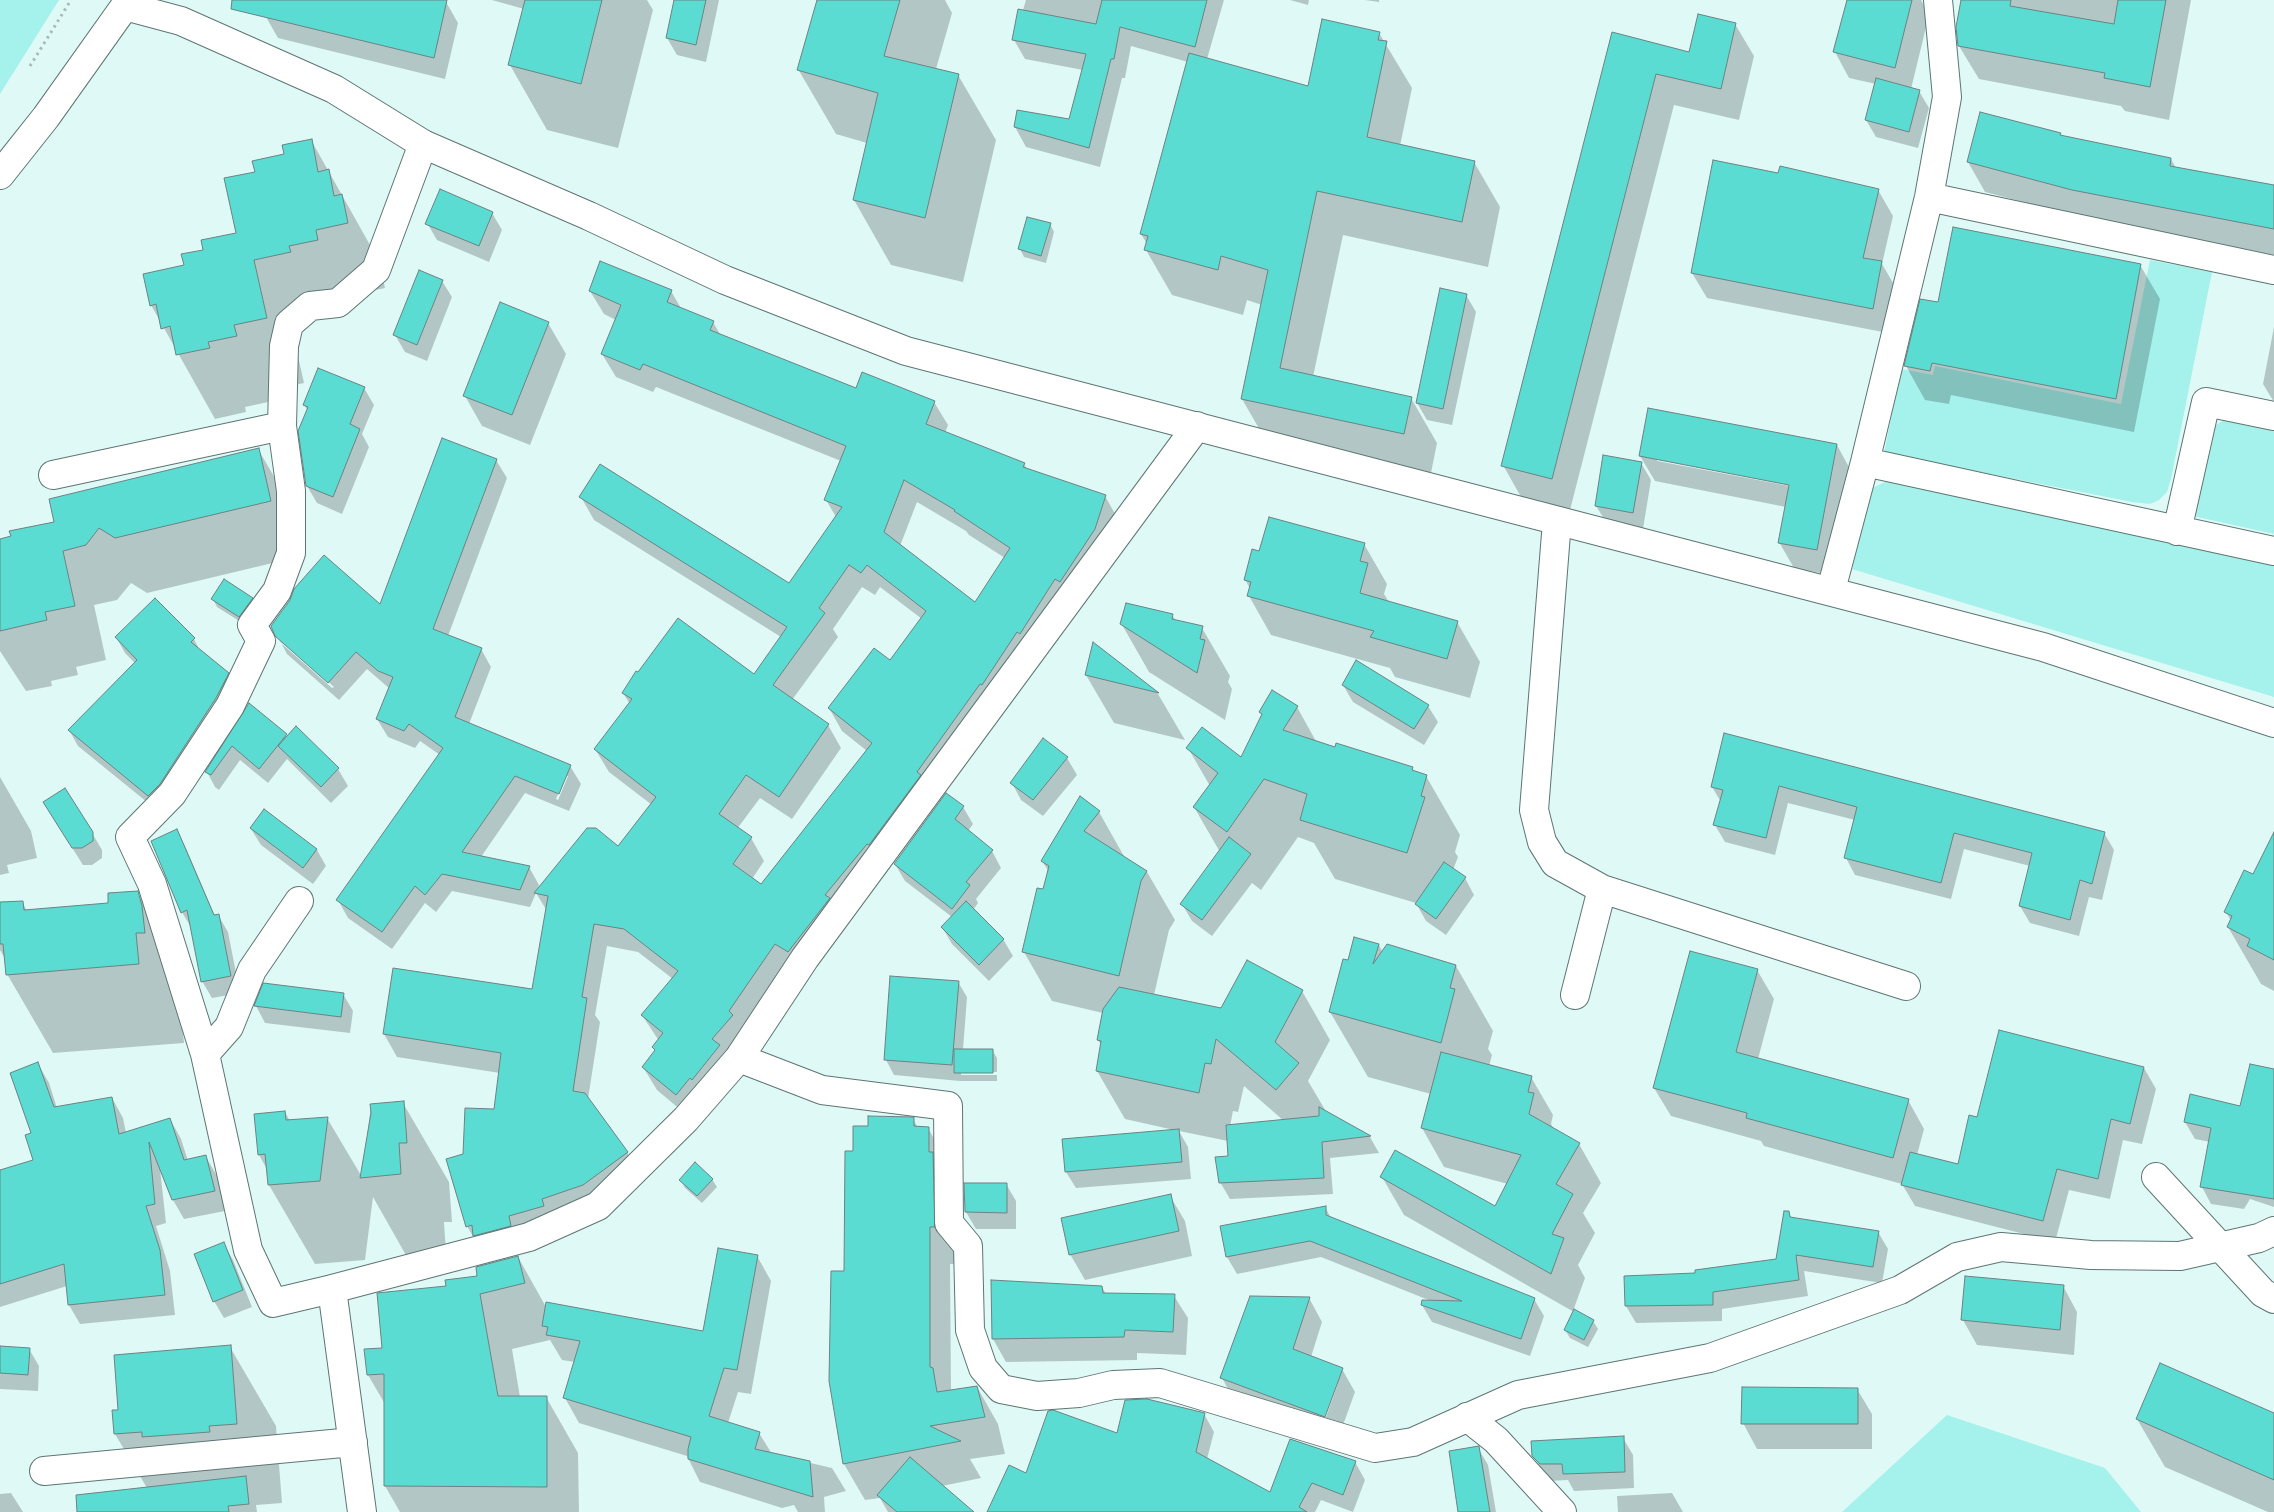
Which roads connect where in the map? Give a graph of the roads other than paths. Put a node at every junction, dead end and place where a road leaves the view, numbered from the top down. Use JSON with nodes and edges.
{"nodes":[{"id":1,"x":1938,"y":0,"type":"edge"},
{"id":2,"x":126,"y":3,"type":"edge"},
{"id":3,"x":422,"y":144,"type":"junction"},
{"id":4,"x":0,"y":175,"type":"edge"},
{"id":5,"x":1929,"y":197,"type":"junction"},
{"id":6,"x":2274,"y":270,"type":"edge"},
{"id":7,"x":2274,"y":416,"type":"edge"},
{"id":8,"x":282,"y":426,"type":"junction"},
{"id":9,"x":1197,"y":426,"type":"junction"},
{"id":10,"x":1865,"y":462,"type":"junction"},
{"id":11,"x":53,"y":475,"type":"dead end"},
{"id":12,"x":1557,"y":521,"type":"junction"},
{"id":13,"x":2177,"y":531,"type":"junction"},
{"id":14,"x":2274,"y":551,"type":"edge"},
{"id":15,"x":1831,"y":590,"type":"junction"},
{"id":16,"x":2274,"y":722,"type":"edge"},
{"id":17,"x":1602,"y":888,"type":"junction"},
{"id":18,"x":299,"y":901,"type":"dead end"},
{"id":19,"x":1906,"y":986,"type":"dead end"},
{"id":20,"x":1576,"y":994,"type":"dead end"},
{"id":21,"x":205,"y":1054,"type":"junction"},
{"id":22,"x":738,"y":1058,"type":"junction"},
{"id":23,"x":2156,"y":1177,"type":"dead end"},
{"id":24,"x":2274,"y":1231,"type":"edge"},
{"id":25,"x":2219,"y":1247,"type":"junction"},
{"id":26,"x":332,"y":1289,"type":"junction"},
{"id":27,"x":2274,"y":1299,"type":"edge"},
{"id":28,"x":1466,"y":1417,"type":"junction"},
{"id":29,"x":353,"y":1442,"type":"junction"},
{"id":30,"x":44,"y":1471,"type":"dead end"},
{"id":31,"x":362,"y":1512,"type":"edge"},
{"id":32,"x":1562,"y":1512,"type":"edge"}],
"edges":[{"from":1,"to":5,"type":"street"},
{"from":2,"to":3,"type":"street"},
{"from":2,"to":4,"type":"street"},
{"from":3,"to":8,"type":"street"},
{"from":3,"to":9,"type":"street"},
{"from":5,"to":6,"type":"street"},
{"from":5,"to":10,"type":"street"},
{"from":7,"to":13,"type":"street"},
{"from":8,"to":11,"type":"street"},
{"from":8,"to":21,"type":"street"},
{"from":9,"to":12,"type":"street"},
{"from":9,"to":22,"type":"street"},
{"from":10,"to":13,"type":"street"},
{"from":10,"to":15,"type":"street"},
{"from":12,"to":15,"type":"street"},
{"from":12,"to":17,"type":"street"},
{"from":13,"to":14,"type":"street"},
{"from":15,"to":16,"type":"street"},
{"from":17,"to":19,"type":"street"},
{"from":17,"to":20,"type":"street"},
{"from":18,"to":21,"type":"street"},
{"from":21,"to":26,"type":"street"},
{"from":22,"to":26,"type":"street"},
{"from":22,"to":28,"type":"street"},
{"from":23,"to":25,"type":"street"},
{"from":24,"to":25,"type":"street"},
{"from":25,"to":27,"type":"street"},
{"from":25,"to":28,"type":"street"},
{"from":26,"to":29,"type":"street"},
{"from":28,"to":32,"type":"street"},
{"from":29,"to":30,"type":"street"},
{"from":29,"to":31,"type":"street"}]}
